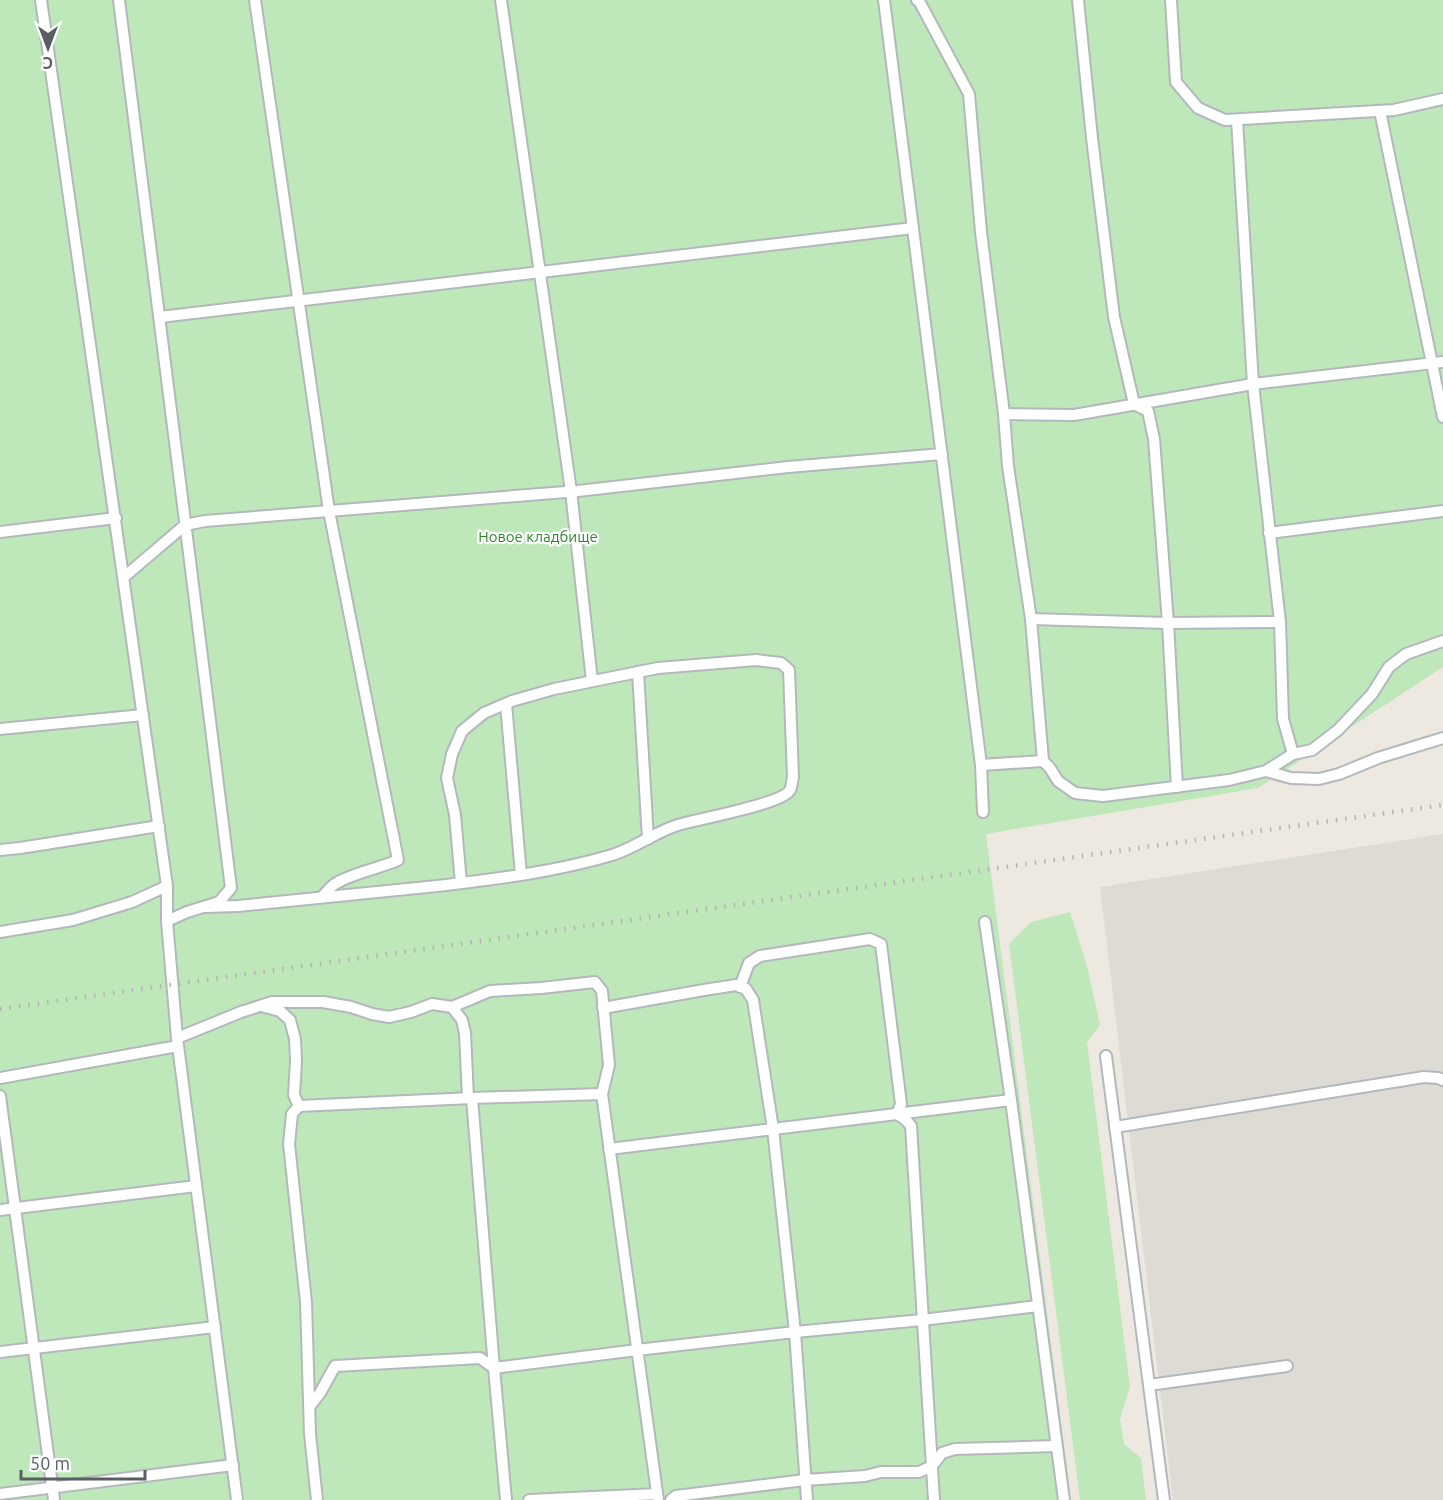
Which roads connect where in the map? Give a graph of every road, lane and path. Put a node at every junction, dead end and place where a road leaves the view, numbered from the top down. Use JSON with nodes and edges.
{"nodes":[{"id":1,"x":41,"y":0,"type":"edge"},
{"id":2,"x":119,"y":0,"type":"edge"},
{"id":3,"x":255,"y":0,"type":"edge"},
{"id":4,"x":501,"y":0,"type":"edge"},
{"id":5,"x":884,"y":0,"type":"edge"},
{"id":6,"x":917,"y":0,"type":"edge"},
{"id":7,"x":1078,"y":0,"type":"edge"},
{"id":8,"x":1171,"y":0,"type":"edge"},
{"id":9,"x":1443,"y":99,"type":"edge"},
{"id":10,"x":1380,"y":111,"type":"junction"},
{"id":11,"x":1237,"y":120,"type":"junction"},
{"id":12,"x":913,"y":228,"type":"junction"},
{"id":13,"x":540,"y":272,"type":"junction"},
{"id":14,"x":299,"y":300,"type":"junction"},
{"id":15,"x":160,"y":317,"type":"junction"},
{"id":16,"x":1443,"y":362,"type":"edge"},
{"id":17,"x":1431,"y":363,"type":"junction"},
{"id":18,"x":1252,"y":384,"type":"junction"},
{"id":19,"x":1134,"y":404,"type":"junction"},
{"id":20,"x":1004,"y":414,"type":"junction"},
{"id":21,"x":1443,"y":417,"type":"edge"},
{"id":22,"x":942,"y":454,"type":"junction"},
{"id":23,"x":571,"y":491,"type":"junction"},
{"id":24,"x":329,"y":511,"type":"junction"},
{"id":25,"x":1443,"y":512,"type":"edge"},
{"id":26,"x":116,"y":518,"type":"junction"},
{"id":27,"x":185,"y":525,"type":"junction"},
{"id":28,"x":0,"y":532,"type":"edge"},
{"id":29,"x":1269,"y":532,"type":"junction"},
{"id":30,"x":124,"y":577,"type":"junction"},
{"id":31,"x":1031,"y":619,"type":"junction"},
{"id":32,"x":1280,"y":622,"type":"junction"},
{"id":33,"x":1168,"y":623,"type":"junction"},
{"id":34,"x":1443,"y":641,"type":"edge"},
{"id":35,"x":638,"y":672,"type":"junction"},
{"id":36,"x":592,"y":681,"type":"junction"},
{"id":37,"x":506,"y":704,"type":"junction"},
{"id":38,"x":143,"y":715,"type":"junction"},
{"id":39,"x":0,"y":729,"type":"edge"},
{"id":40,"x":1443,"y":738,"type":"edge"},
{"id":41,"x":1293,"y":754,"type":"junction"},
{"id":42,"x":1043,"y":761,"type":"junction"},
{"id":43,"x":981,"y":765,"type":"junction"},
{"id":44,"x":1266,"y":771,"type":"junction"},
{"id":45,"x":1177,"y":787,"type":"junction"},
{"id":46,"x":983,"y":812,"type":"dead end"},
{"id":47,"x":159,"y":826,"type":"junction"},
{"id":48,"x":648,"y":839,"type":"junction"},
{"id":49,"x":0,"y":850,"type":"edge"},
{"id":50,"x":521,"y":875,"type":"junction"},
{"id":51,"x":461,"y":883,"type":"junction"},
{"id":52,"x":167,"y":886,"type":"junction"},
{"id":53,"x":321,"y":897,"type":"junction"},
{"id":54,"x":205,"y":907,"type":"junction"},
{"id":55,"x":167,"y":921,"type":"junction"},
{"id":56,"x":985,"y":922,"type":"dead end"},
{"id":57,"x":0,"y":932,"type":"edge"},
{"id":58,"x":740,"y":987,"type":"junction"},
{"id":59,"x":261,"y":1005,"type":"junction"},
{"id":60,"x":452,"y":1007,"type":"junction"},
{"id":61,"x":603,"y":1008,"type":"junction"},
{"id":62,"x":178,"y":1042,"type":"junction"},
{"id":63,"x":1106,"y":1056,"type":"dead end"},
{"id":64,"x":0,"y":1078,"type":"edge"},
{"id":65,"x":1443,"y":1080,"type":"edge"},
{"id":66,"x":602,"y":1094,"type":"junction"},
{"id":67,"x":0,"y":1096,"type":"edge"},
{"id":68,"x":470,"y":1098,"type":"junction"},
{"id":69,"x":1011,"y":1100,"type":"junction"},
{"id":70,"x":299,"y":1106,"type":"junction"},
{"id":71,"x":897,"y":1114,"type":"junction"},
{"id":72,"x":1115,"y":1127,"type":"junction"},
{"id":73,"x":773,"y":1129,"type":"junction"},
{"id":74,"x":609,"y":1149,"type":"junction"},
{"id":75,"x":196,"y":1186,"type":"junction"},
{"id":76,"x":15,"y":1207,"type":"junction"},
{"id":77,"x":0,"y":1210,"type":"edge"},
{"id":78,"x":1038,"y":1306,"type":"junction"},
{"id":79,"x":922,"y":1320,"type":"junction"},
{"id":80,"x":215,"y":1327,"type":"junction"},
{"id":81,"x":795,"y":1332,"type":"junction"},
{"id":82,"x":33,"y":1348,"type":"junction"},
{"id":83,"x":637,"y":1350,"type":"junction"},
{"id":84,"x":0,"y":1352,"type":"edge"},
{"id":85,"x":1287,"y":1366,"type":"dead end"},
{"id":86,"x":494,"y":1368,"type":"junction"},
{"id":87,"x":1149,"y":1385,"type":"junction"},
{"id":88,"x":310,"y":1406,"type":"junction"},
{"id":89,"x":1056,"y":1446,"type":"junction"},
{"id":90,"x":233,"y":1465,"type":"junction"},
{"id":91,"x":932,"y":1466,"type":"junction"},
{"id":92,"x":805,"y":1480,"type":"junction"},
{"id":93,"x":52,"y":1488,"type":"junction"},
{"id":94,"x":0,"y":1494,"type":"edge"},
{"id":95,"x":658,"y":1497,"type":"edge"},
{"id":96,"x":54,"y":1500,"type":"edge"},
{"id":97,"x":237,"y":1500,"type":"edge"},
{"id":98,"x":317,"y":1500,"type":"edge"},
{"id":99,"x":506,"y":1500,"type":"edge"},
{"id":100,"x":529,"y":1500,"type":"edge"},
{"id":101,"x":670,"y":1500,"type":"edge"},
{"id":102,"x":807,"y":1500,"type":"edge"},
{"id":103,"x":934,"y":1500,"type":"edge"},
{"id":104,"x":1064,"y":1500,"type":"edge"},
{"id":105,"x":1164,"y":1500,"type":"edge"}],
"edges":[{"from":1,"to":26,"type":"lane"},
{"from":2,"to":15,"type":"lane"},
{"from":3,"to":14,"type":"lane"},
{"from":4,"to":13,"type":"lane"},
{"from":5,"to":12,"type":"lane"},
{"from":6,"to":20,"type":"lane"},
{"from":7,"to":19,"type":"lane"},
{"from":8,"to":11,"type":"lane"},
{"from":9,"to":10,"type":"lane"},
{"from":10,"to":11,"type":"lane"},
{"from":10,"to":17,"type":"lane"},
{"from":11,"to":18,"type":"lane"},
{"from":12,"to":13,"type":"lane"},
{"from":12,"to":22,"type":"lane"},
{"from":13,"to":14,"type":"lane"},
{"from":13,"to":23,"type":"lane"},
{"from":14,"to":15,"type":"lane"},
{"from":14,"to":24,"type":"lane"},
{"from":15,"to":27,"type":"lane"},
{"from":16,"to":17,"type":"lane"},
{"from":17,"to":18,"type":"lane"},
{"from":17,"to":21,"type":"lane"},
{"from":18,"to":19,"type":"lane"},
{"from":18,"to":29,"type":"lane"},
{"from":19,"to":20,"type":"lane"},
{"from":19,"to":33,"type":"lane"},
{"from":20,"to":31,"type":"lane"},
{"from":22,"to":23,"type":"lane"},
{"from":22,"to":43,"type":"lane"},
{"from":23,"to":24,"type":"lane"},
{"from":23,"to":36,"type":"lane"},
{"from":24,"to":27,"type":"lane"},
{"from":24,"to":53,"type":"lane"},
{"from":25,"to":29,"type":"lane"},
{"from":26,"to":28,"type":"lane"},
{"from":26,"to":30,"type":"lane"},
{"from":27,"to":30,"type":"lane"},
{"from":27,"to":54,"type":"lane"},
{"from":29,"to":32,"type":"lane"},
{"from":30,"to":38,"type":"lane"},
{"from":31,"to":33,"type":"lane"},
{"from":31,"to":42,"type":"lane"},
{"from":32,"to":33,"type":"lane"},
{"from":32,"to":41,"type":"lane"},
{"from":33,"to":45,"type":"lane"},
{"from":34,"to":41,"type":"lane"},
{"from":35,"to":36,"type":"lane"},
{"from":35,"to":48,"type":"lane"},
{"from":35,"to":48,"type":"lane"},
{"from":36,"to":37,"type":"lane"},
{"from":37,"to":50,"type":"lane"},
{"from":37,"to":51,"type":"lane"},
{"from":38,"to":39,"type":"lane"},
{"from":38,"to":47,"type":"lane"},
{"from":40,"to":44,"type":"lane"},
{"from":41,"to":44,"type":"lane"},
{"from":42,"to":43,"type":"lane"},
{"from":42,"to":45,"type":"lane"},
{"from":43,"to":46,"type":"lane"},
{"from":44,"to":45,"type":"lane"},
{"from":47,"to":49,"type":"lane"},
{"from":47,"to":52,"type":"lane"},
{"from":48,"to":50,"type":"lane"},
{"from":50,"to":51,"type":"lane"},
{"from":51,"to":53,"type":"lane"},
{"from":52,"to":55,"type":"lane"},
{"from":52,"to":57,"type":"lane"},
{"from":53,"to":54,"type":"lane"},
{"from":54,"to":55,"type":"lane"},
{"from":55,"to":62,"type":"lane"},
{"from":56,"to":69,"type":"lane"},
{"from":58,"to":61,"type":"lane"},
{"from":58,"to":71,"type":"lane"},
{"from":58,"to":73,"type":"lane"},
{"from":59,"to":60,"type":"lane"},
{"from":59,"to":62,"type":"lane"},
{"from":59,"to":70,"type":"lane"},
{"from":60,"to":61,"type":"lane"},
{"from":60,"to":68,"type":"lane"},
{"from":61,"to":66,"type":"lane"},
{"from":62,"to":64,"type":"lane"},
{"from":62,"to":75,"type":"lane"},
{"from":63,"to":72,"type":"lane"},
{"from":65,"to":72,"type":"lane"},
{"from":66,"to":68,"type":"lane"},
{"from":66,"to":74,"type":"lane"},
{"from":67,"to":76,"type":"lane"},
{"from":68,"to":70,"type":"lane"},
{"from":68,"to":86,"type":"lane"},
{"from":69,"to":71,"type":"lane"},
{"from":69,"to":78,"type":"lane"},
{"from":70,"to":88,"type":"lane"},
{"from":71,"to":73,"type":"lane"},
{"from":71,"to":79,"type":"lane"},
{"from":72,"to":87,"type":"lane"},
{"from":73,"to":74,"type":"lane"},
{"from":73,"to":81,"type":"lane"},
{"from":74,"to":83,"type":"lane"},
{"from":75,"to":76,"type":"lane"},
{"from":75,"to":80,"type":"lane"},
{"from":76,"to":77,"type":"lane"},
{"from":76,"to":82,"type":"lane"},
{"from":78,"to":79,"type":"lane"},
{"from":78,"to":89,"type":"lane"},
{"from":79,"to":81,"type":"lane"},
{"from":79,"to":91,"type":"lane"},
{"from":80,"to":82,"type":"lane"},
{"from":80,"to":90,"type":"lane"},
{"from":81,"to":83,"type":"lane"},
{"from":81,"to":92,"type":"lane"},
{"from":82,"to":84,"type":"lane"},
{"from":82,"to":93,"type":"lane"},
{"from":83,"to":86,"type":"lane"},
{"from":83,"to":95,"type":"lane"},
{"from":85,"to":87,"type":"lane"},
{"from":86,"to":88,"type":"lane"},
{"from":86,"to":99,"type":"lane"},
{"from":87,"to":105,"type":"lane"},
{"from":88,"to":98,"type":"lane"},
{"from":89,"to":91,"type":"lane"},
{"from":89,"to":104,"type":"lane"},
{"from":90,"to":93,"type":"lane"},
{"from":90,"to":97,"type":"lane"},
{"from":91,"to":92,"type":"lane"},
{"from":91,"to":103,"type":"lane"},
{"from":92,"to":101,"type":"lane"},
{"from":92,"to":102,"type":"lane"},
{"from":93,"to":94,"type":"lane"},
{"from":93,"to":96,"type":"lane"},
{"from":95,"to":100,"type":"lane"}]}
